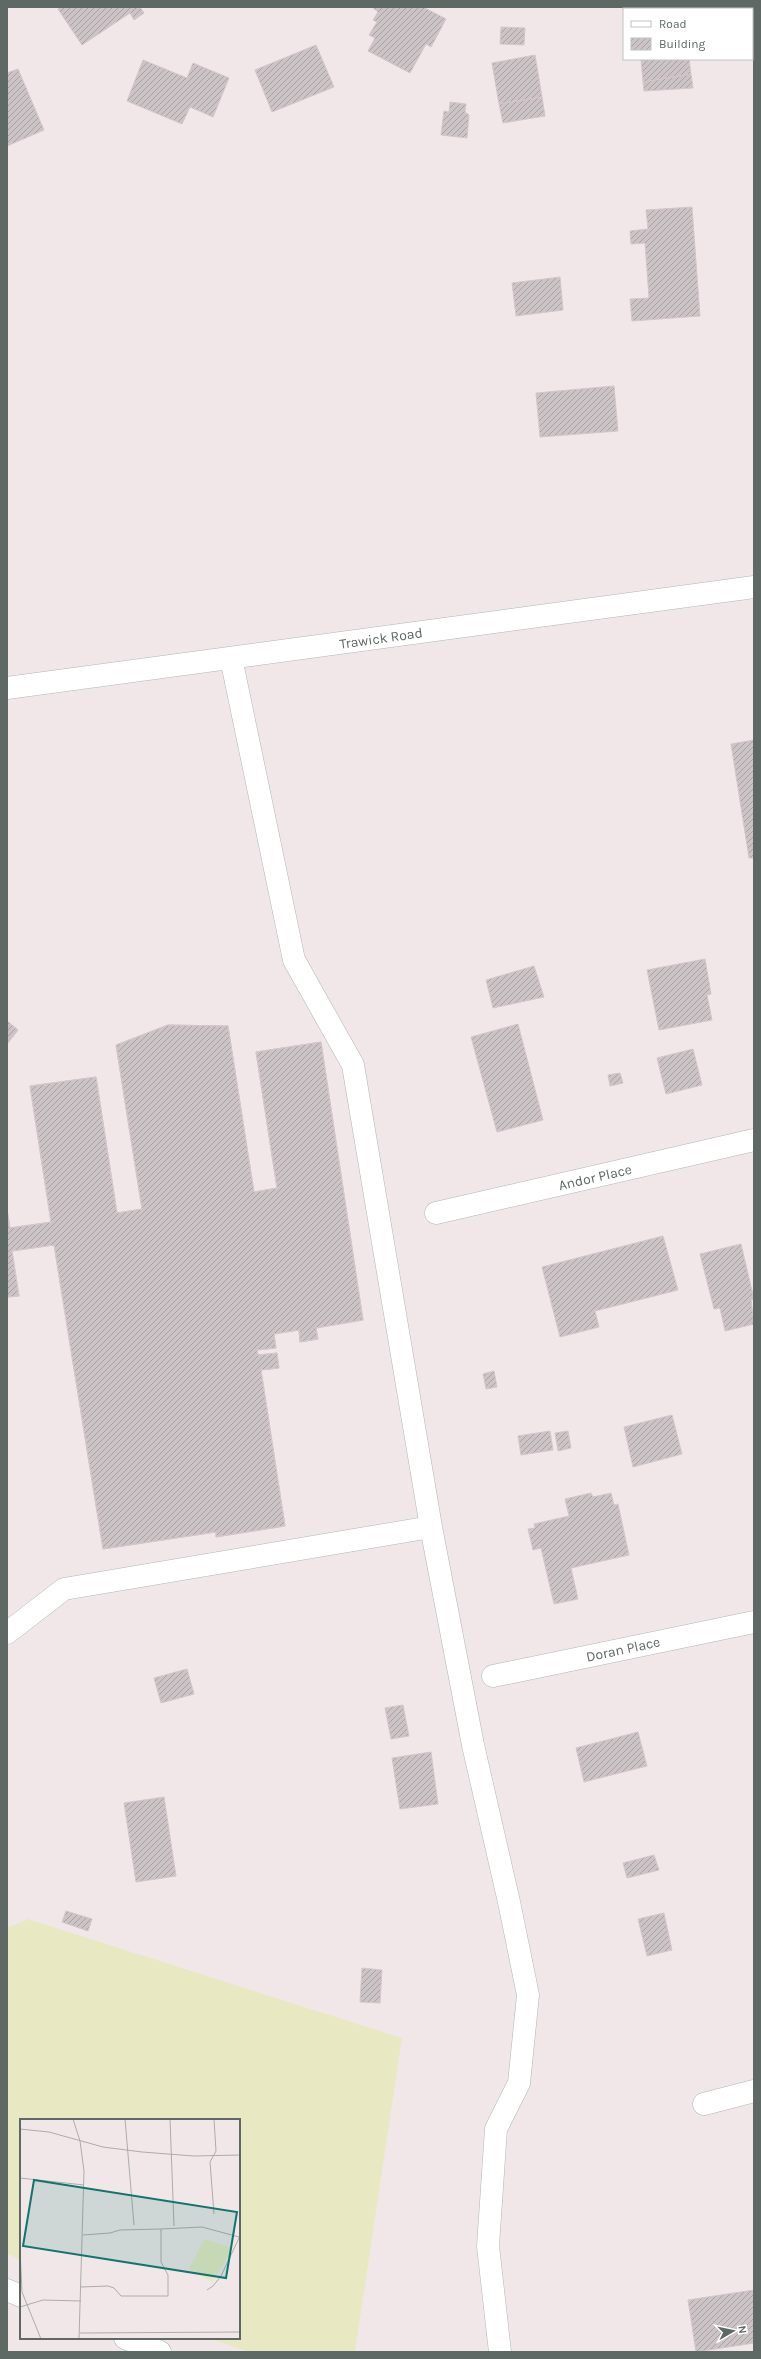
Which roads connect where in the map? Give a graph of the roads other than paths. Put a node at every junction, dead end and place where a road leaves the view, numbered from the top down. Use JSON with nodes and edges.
{"nodes":[{"id":1,"x":754,"y":588,"type":"edge"},
{"id":2,"x":231,"y":658,"type":"junction"},
{"id":3,"x":7,"y":688,"type":"edge"},
{"id":4,"x":754,"y":1140,"type":"edge"},
{"id":5,"x":436,"y":1213,"type":"dead end"},
{"id":6,"x":431,"y":1527,"type":"junction"},
{"id":7,"x":754,"y":1622,"type":"edge"},
{"id":8,"x":7,"y":1632,"type":"edge"},
{"id":9,"x":493,"y":1676,"type":"dead end"},
{"id":10,"x":754,"y":2092,"type":"edge"},
{"id":11,"x":704,"y":2104,"type":"dead end"},
{"id":12,"x":7,"y":2290,"type":"edge"},
{"id":13,"x":20,"y":2296,"type":"edge"},
{"id":14,"x":128,"y":2339,"type":"edge"},
{"id":15,"x":160,"y":2352,"type":"edge"},
{"id":16,"x":500,"y":2352,"type":"edge"}],
"edges":[{"from":1,"to":2,"type":"street","name":"Trawick Road"},
{"from":2,"to":3,"type":"street","name":"Trawick Road"},
{"from":2,"to":6,"type":"street"},
{"from":4,"to":5,"type":"street","name":"Andor Place"},
{"from":6,"to":8,"type":"street"},
{"from":6,"to":16,"type":"street"},
{"from":7,"to":9,"type":"street","name":"Doran Place"},
{"from":10,"to":11,"type":"street"},
{"from":12,"to":13,"type":"street"},
{"from":14,"to":15,"type":"street"}]}
